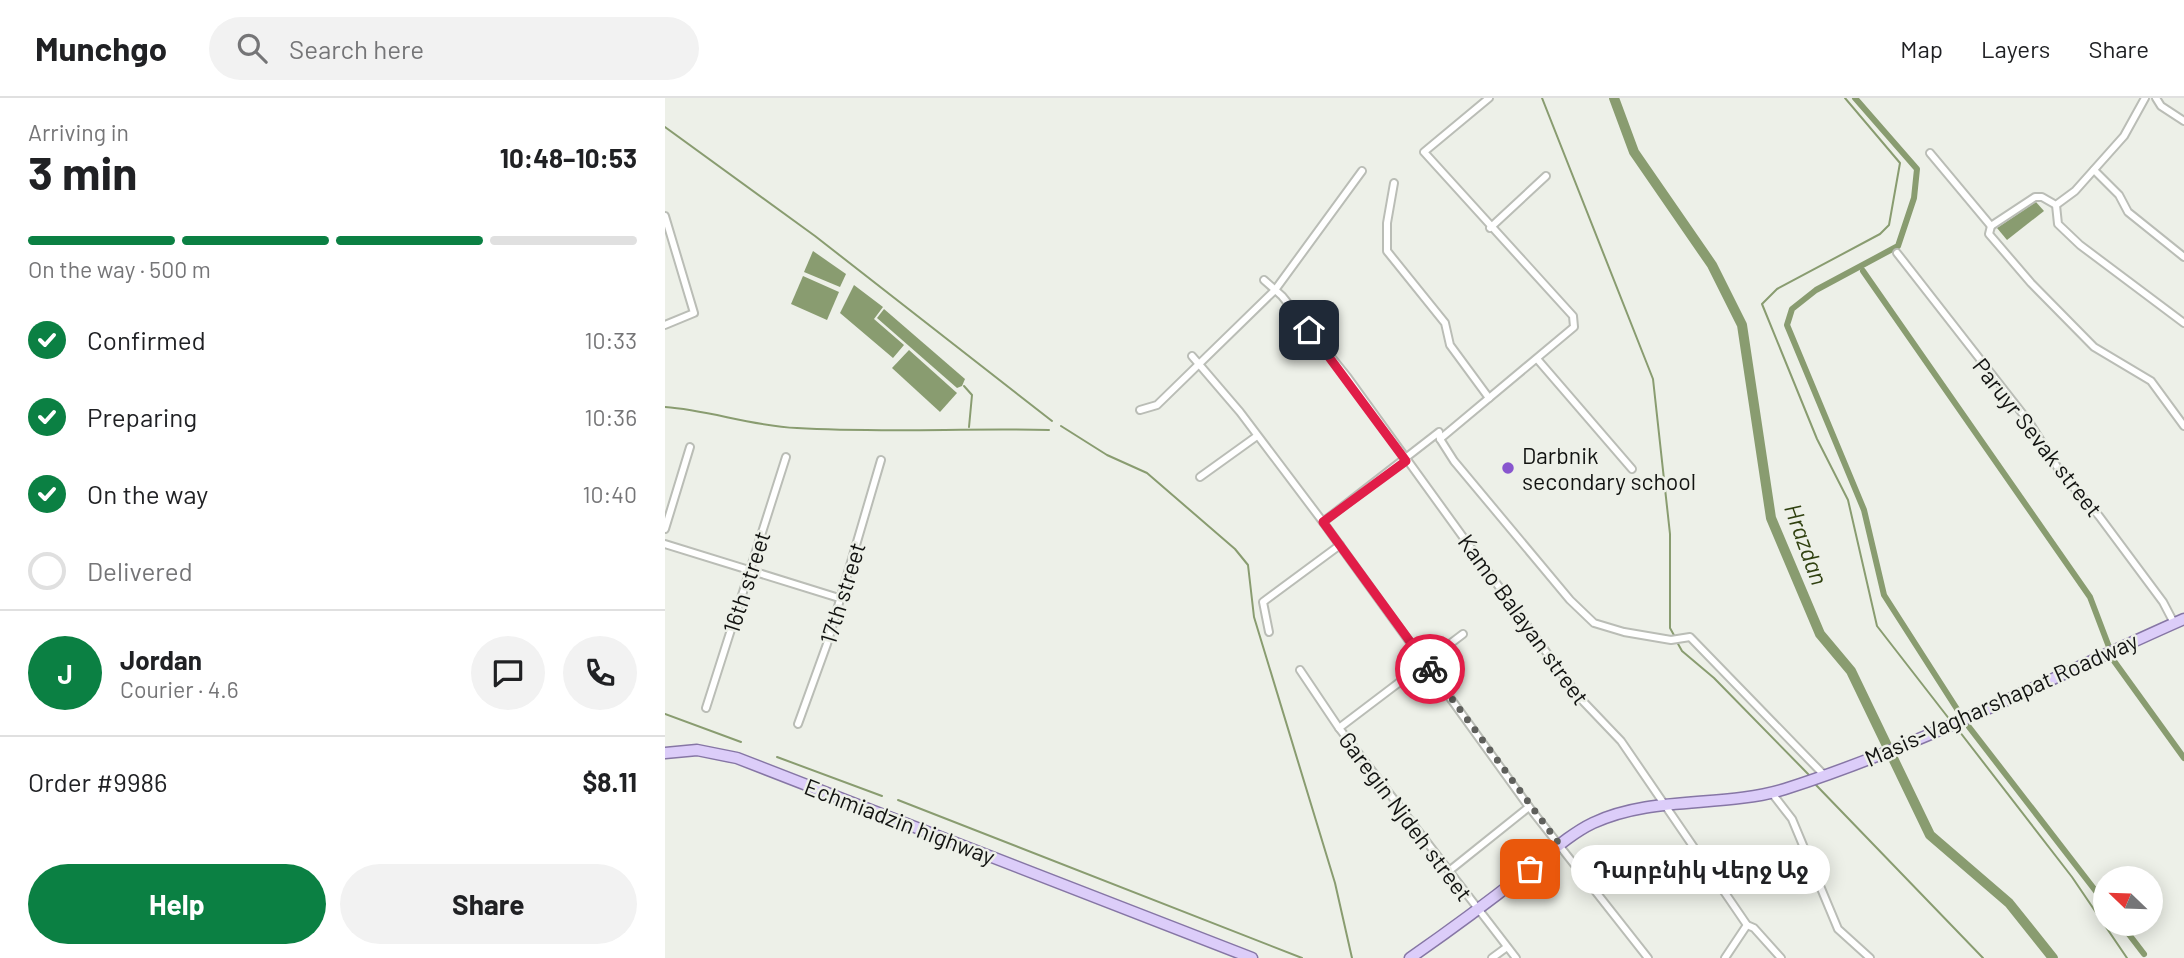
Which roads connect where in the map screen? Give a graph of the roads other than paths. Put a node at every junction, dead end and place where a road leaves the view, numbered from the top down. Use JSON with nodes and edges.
{"nodes":[{"id":1,"x":1489,"y":98,"type":"edge"},
{"id":2,"x":2145,"y":98,"type":"edge"},
{"id":3,"x":2156,"y":98,"type":"edge"},
{"id":4,"x":2184,"y":121,"type":"edge"},
{"id":5,"x":1930,"y":153,"type":"dead end"},
{"id":6,"x":2094,"y":170,"type":"junction"},
{"id":7,"x":1362,"y":171,"type":"dead end"},
{"id":8,"x":1546,"y":176,"type":"dead end"},
{"id":9,"x":1394,"y":183,"type":"dead end"},
{"id":10,"x":2056,"y":205,"type":"junction"},
{"id":11,"x":665,"y":216,"type":"edge"},
{"id":12,"x":1991,"y":226,"type":"junction"},
{"id":13,"x":1490,"y":228,"type":"junction"},
{"id":14,"x":1897,"y":253,"type":"dead end"},
{"id":15,"x":2184,"y":257,"type":"edge"},
{"id":16,"x":1264,"y":280,"type":"dead end"},
{"id":17,"x":1275,"y":290,"type":"junction"},
{"id":18,"x":2184,"y":323,"type":"edge"},
{"id":19,"x":665,"y":325,"type":"edge"},
{"id":20,"x":1192,"y":356,"type":"dead end"},
{"id":21,"x":1538,"y":360,"type":"junction"},
{"id":22,"x":1199,"y":365,"type":"junction"},
{"id":23,"x":1489,"y":398,"type":"junction"},
{"id":24,"x":1140,"y":410,"type":"dead end"},
{"id":25,"x":2184,"y":426,"type":"edge"},
{"id":26,"x":1257,"y":436,"type":"junction"},
{"id":27,"x":1440,"y":439,"type":"junction"},
{"id":28,"x":690,"y":447,"type":"dead end"},
{"id":29,"x":786,"y":457,"type":"dead end"},
{"id":30,"x":881,"y":460,"type":"dead end"},
{"id":31,"x":1406,"y":461,"type":"junction"},
{"id":32,"x":1632,"y":469,"type":"dead end"},
{"id":33,"x":1200,"y":477,"type":"dead end"},
{"id":34,"x":1323,"y":522,"type":"junction"},
{"id":35,"x":665,"y":529,"type":"edge"},
{"id":36,"x":665,"y":544,"type":"edge"},
{"id":37,"x":1340,"y":545,"type":"junction"},
{"id":38,"x":750,"y":568,"type":"junction"},
{"id":39,"x":839,"y":598,"type":"junction"},
{"id":40,"x":2179,"y":621,"type":"edge"},
{"id":41,"x":1269,"y":632,"type":"dead end"},
{"id":42,"x":1463,"y":635,"type":"dead end"},
{"id":43,"x":1425,"y":662,"type":"junction"},
{"id":44,"x":1300,"y":670,"type":"dead end"},
{"id":45,"x":706,"y":708,"type":"dead end"},
{"id":46,"x":798,"y":724,"type":"dead end"},
{"id":47,"x":1339,"y":728,"type":"junction"},
{"id":48,"x":665,"y":753,"type":"edge"},
{"id":49,"x":1820,"y":777,"type":"junction"},
{"id":50,"x":1771,"y":792,"type":"junction"},
{"id":51,"x":1663,"y":805,"type":"junction"},
{"id":52,"x":1529,"y":807,"type":"junction"},
{"id":53,"x":1560,"y":845,"type":"junction"},
{"id":54,"x":1449,"y":871,"type":"junction"},
{"id":55,"x":1478,"y":910,"type":"junction"},
{"id":56,"x":1747,"y":925,"type":"junction"},
{"id":57,"x":1507,"y":947,"type":"junction"},
{"id":58,"x":1252,"y":958,"type":"edge"},
{"id":59,"x":1410,"y":958,"type":"edge"},
{"id":60,"x":1492,"y":958,"type":"edge"},
{"id":61,"x":1516,"y":958,"type":"edge"},
{"id":62,"x":1648,"y":958,"type":"edge"},
{"id":63,"x":1725,"y":958,"type":"edge"},
{"id":64,"x":1781,"y":958,"type":"edge"},
{"id":65,"x":1870,"y":958,"type":"edge"}],
"edges":[{"from":1,"to":13,"type":"street"},
{"from":2,"to":6,"type":"street"},
{"from":3,"to":4,"type":"street"},
{"from":5,"to":12,"type":"street"},
{"from":6,"to":10,"type":"street"},
{"from":6,"to":15,"type":"street"},
{"from":7,"to":17,"type":"street"},
{"from":8,"to":13,"type":"street"},
{"from":9,"to":23,"type":"street"},
{"from":10,"to":12,"type":"street"},
{"from":10,"to":18,"type":"street"},
{"from":11,"to":19,"type":"street"},
{"from":12,"to":25,"type":"street"},
{"from":13,"to":21,"type":"street"},
{"from":14,"to":40,"type":"street","name":"Paruyr Sevak street"},
{"from":16,"to":17,"type":"street","name":"Kamo Balayan street"},
{"from":17,"to":22,"type":"street"},
{"from":17,"to":31,"type":"street","name":"Kamo Balayan street"},
{"from":20,"to":22,"type":"street"},
{"from":21,"to":23,"type":"street"},
{"from":21,"to":32,"type":"street"},
{"from":22,"to":24,"type":"street"},
{"from":22,"to":26,"type":"street"},
{"from":23,"to":27,"type":"street"},
{"from":26,"to":33,"type":"street"},
{"from":26,"to":34,"type":"street"},
{"from":27,"to":31,"type":"street"},
{"from":27,"to":49,"type":"street"},
{"from":28,"to":35,"type":"street"},
{"from":29,"to":38,"type":"street","name":"16th street"},
{"from":30,"to":39,"type":"street","name":"17th street"},
{"from":31,"to":34,"type":"street"},
{"from":31,"to":51,"type":"street","name":"Kamo Balayan street"},
{"from":34,"to":37,"type":"street"},
{"from":36,"to":38,"type":"street"},
{"from":37,"to":41,"type":"street"},
{"from":37,"to":43,"type":"street"},
{"from":38,"to":39,"type":"street"},
{"from":38,"to":45,"type":"street","name":"16th street"},
{"from":39,"to":46,"type":"street","name":"17th street"},
{"from":40,"to":49,"type":"main road","name":"Masis-Vagharshapat Roadway"},
{"from":42,"to":43,"type":"street"},
{"from":43,"to":47,"type":"street"},
{"from":43,"to":52,"type":"street"},
{"from":44,"to":47,"type":"street","name":"Garegin Njdeh street"},
{"from":47,"to":54,"type":"street","name":"Garegin Njdeh street"},
{"from":48,"to":58,"type":"main road","name":"Echmiadzin highway"},
{"from":49,"to":50,"type":"main road","name":"Masis-Vagharshapat Roadway"},
{"from":50,"to":51,"type":"main road","name":"Masis-Vagharshapat Roadway"},
{"from":50,"to":65,"type":"street"},
{"from":51,"to":53,"type":"main road","name":"Masis-Vagharshapat Roadway"},
{"from":51,"to":56,"type":"street","name":"Kamo Balayan street"},
{"from":52,"to":53,"type":"street"},
{"from":52,"to":54,"type":"street"},
{"from":53,"to":55,"type":"main road","name":"Masis-Vagharshapat Roadway"},
{"from":53,"to":62,"type":"street"},
{"from":54,"to":55,"type":"street","name":"Garegin Njdeh street"},
{"from":55,"to":57,"type":"street","name":"Garegin Njdeh street"},
{"from":55,"to":59,"type":"main road","name":"Masis-Vagharshapat Roadway"},
{"from":56,"to":63,"type":"street"},
{"from":56,"to":64,"type":"street","name":"Kamo Balayan street"},
{"from":57,"to":60,"type":"street"},
{"from":57,"to":61,"type":"street","name":"Garegin Njdeh street"}]}
